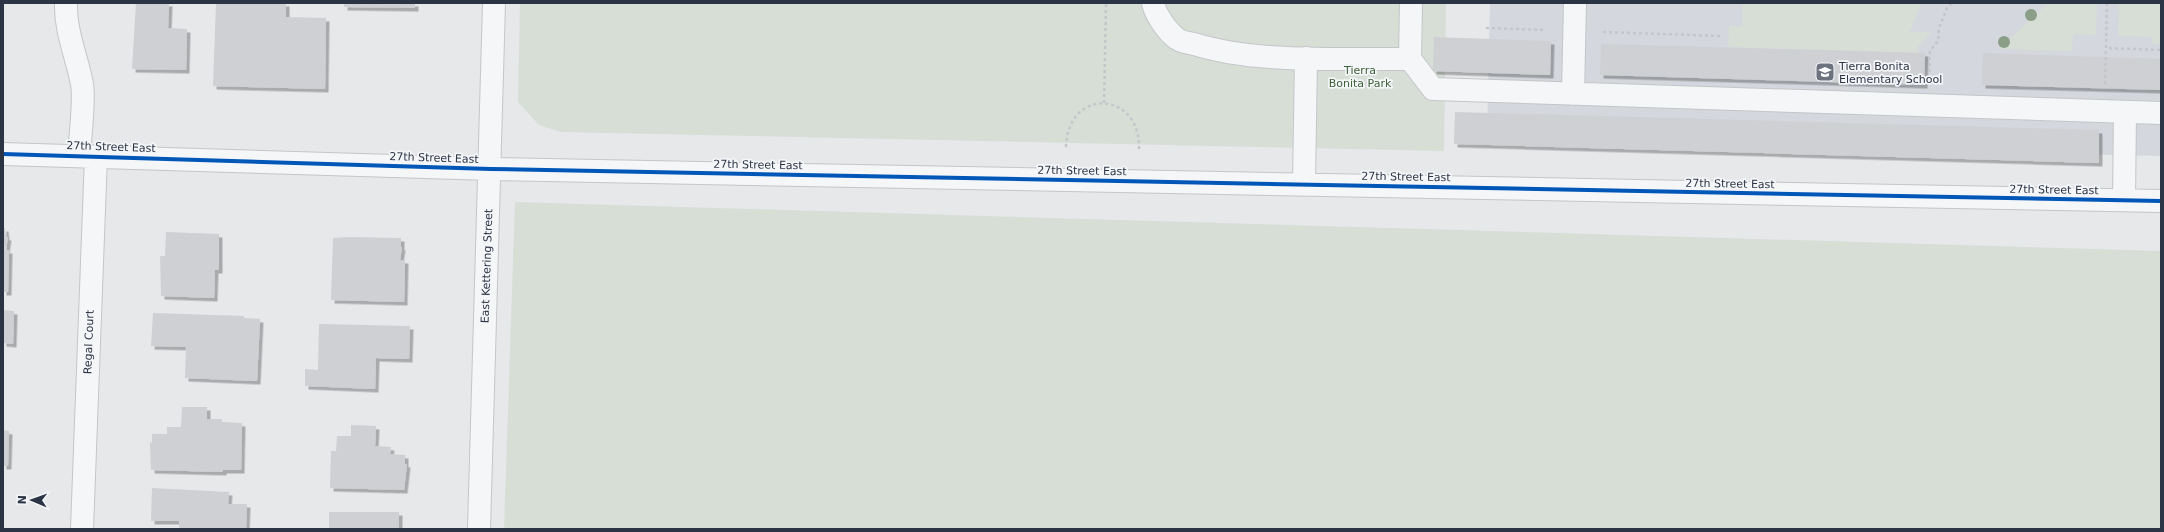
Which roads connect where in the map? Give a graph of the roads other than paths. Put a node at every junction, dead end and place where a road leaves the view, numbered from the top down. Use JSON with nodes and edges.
{"nodes":[{"id":1,"x":66,"y":3,"type":"edge"},
{"id":2,"x":494,"y":3,"type":"edge"},
{"id":3,"x":1153,"y":3,"type":"edge"},
{"id":4,"x":1411,"y":3,"type":"edge"},
{"id":5,"x":1575,"y":3,"type":"edge"},
{"id":6,"x":1306,"y":58,"type":"junction"},
{"id":7,"x":1410,"y":59,"type":"junction"},
{"id":8,"x":1573,"y":94,"type":"junction"},
{"id":9,"x":2115,"y":111,"type":"junction"},
{"id":10,"x":2161,"y":113,"type":"edge"},
{"id":11,"x":3,"y":154,"type":"edge"},
{"id":12,"x":88,"y":155,"type":"junction"},
{"id":13,"x":490,"y":169,"type":"junction"},
{"id":14,"x":1304,"y":184,"type":"junction"},
{"id":15,"x":2124,"y":200,"type":"junction"},
{"id":16,"x":2161,"y":201,"type":"edge"},
{"id":17,"x":82,"y":529,"type":"edge"},
{"id":18,"x":479,"y":529,"type":"edge"}],
"edges":[{"from":1,"to":12,"type":"street","name":"Regal Court"},
{"from":2,"to":13,"type":"street","name":"East Kettering Street"},
{"from":3,"to":6,"type":"street"},
{"from":4,"to":7,"type":"street"},
{"from":5,"to":8,"type":"street"},
{"from":6,"to":7,"type":"street"},
{"from":6,"to":14,"type":"street"},
{"from":7,"to":8,"type":"street"},
{"from":8,"to":9,"type":"street"},
{"from":9,"to":10,"type":"street"},
{"from":9,"to":15,"type":"street"},
{"from":11,"to":12,"type":"street","name":"27th Street East"},
{"from":12,"to":13,"type":"street","name":"27th Street East"},
{"from":12,"to":17,"type":"street","name":"Regal Court"},
{"from":13,"to":14,"type":"street","name":"27th Street East"},
{"from":13,"to":18,"type":"street","name":"East Kettering Street"},
{"from":14,"to":15,"type":"street","name":"27th Street East"},
{"from":15,"to":16,"type":"street","name":"27th Street East"}]}
